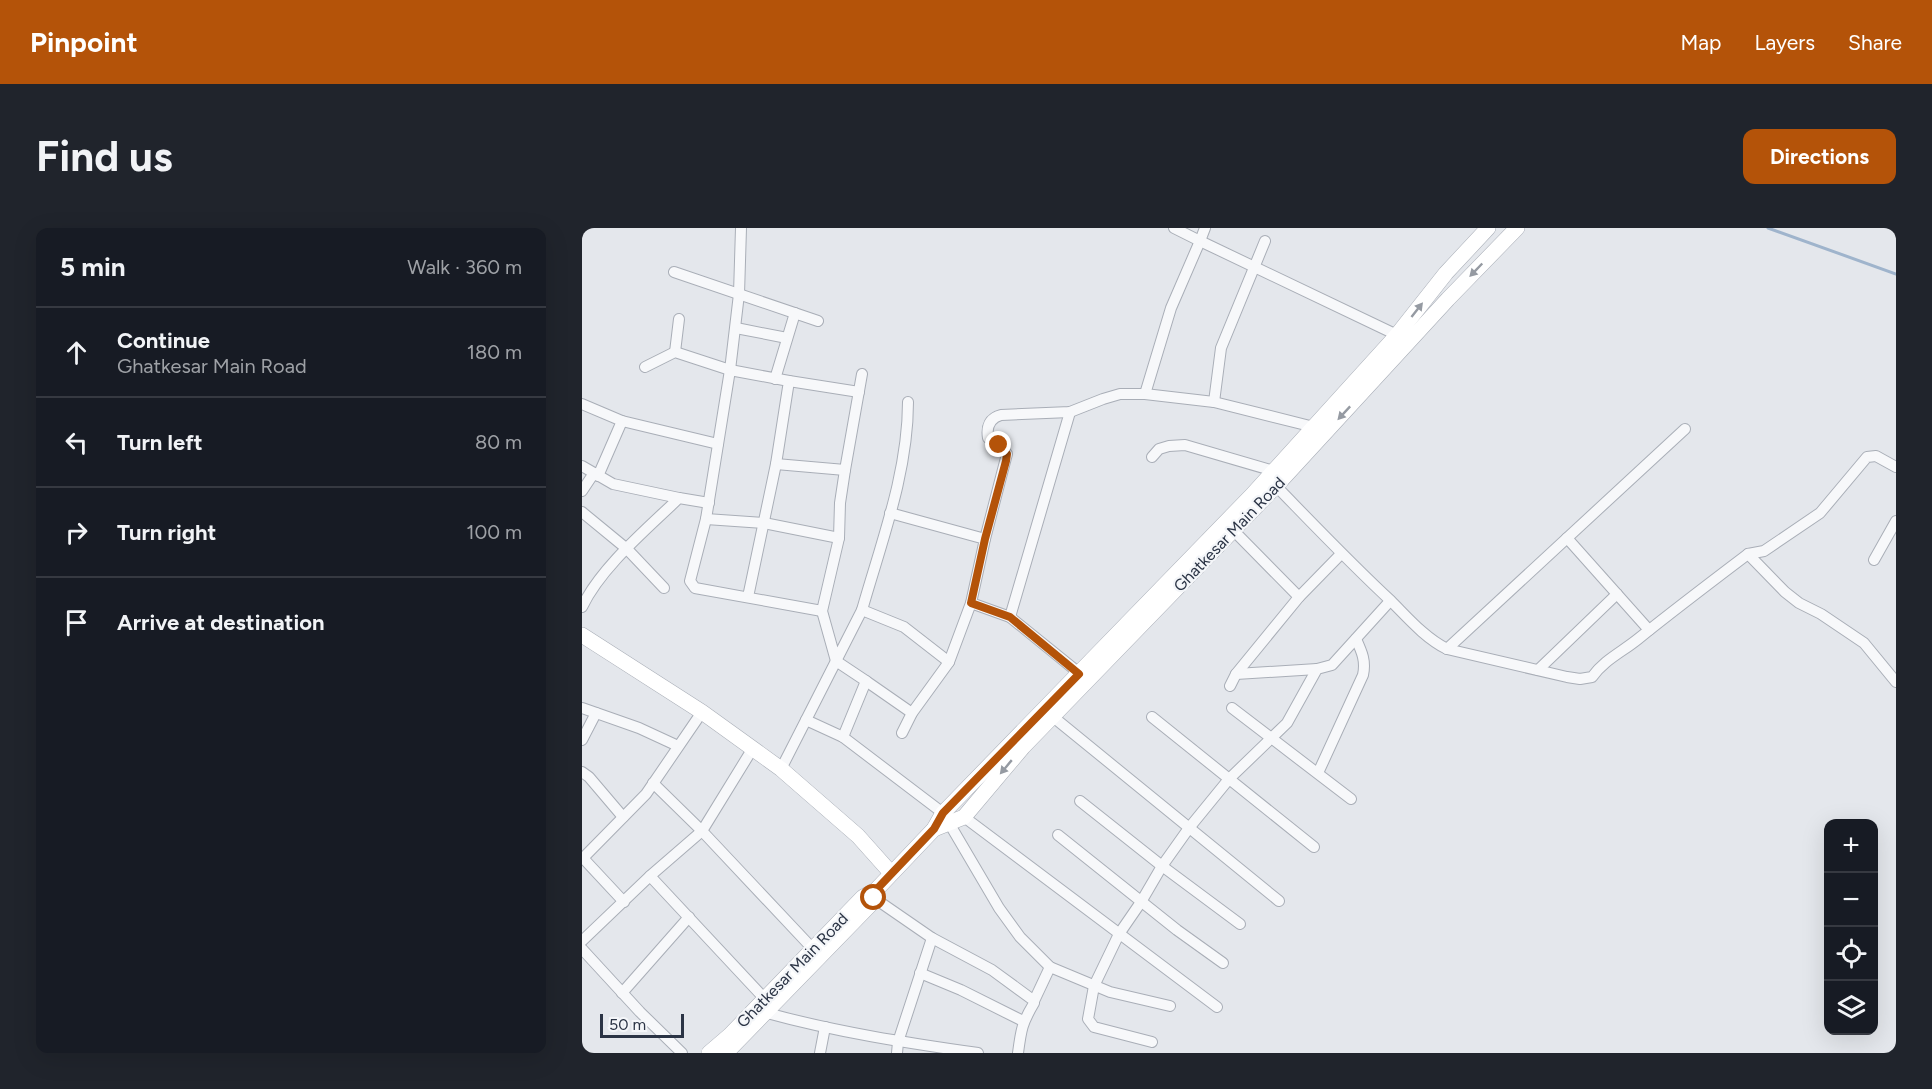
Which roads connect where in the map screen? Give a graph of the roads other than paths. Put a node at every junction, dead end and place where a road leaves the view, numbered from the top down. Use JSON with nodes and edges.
{"nodes":[{"id":1,"x":741,"y":228,"type":"edge"},
{"id":2,"x":1174,"y":228,"type":"edge"},
{"id":3,"x":1205,"y":228,"type":"edge"},
{"id":4,"x":1488,"y":228,"type":"edge"},
{"id":5,"x":1517,"y":228,"type":"edge"},
{"id":6,"x":1200,"y":241,"type":"junction"},
{"id":7,"x":1265,"y":241,"type":"dead end"},
{"id":8,"x":1255,"y":268,"type":"junction"},
{"id":9,"x":674,"y":272,"type":"dead end"},
{"id":10,"x":739,"y":294,"type":"junction"},
{"id":11,"x":795,"y":313,"type":"junction"},
{"id":12,"x":679,"y":319,"type":"dead end"},
{"id":13,"x":818,"y":321,"type":"dead end"},
{"id":14,"x":736,"y":328,"type":"junction"},
{"id":15,"x":786,"y":338,"type":"junction"},
{"id":16,"x":1403,"y":339,"type":"junction"},
{"id":17,"x":675,"y":352,"type":"junction"},
{"id":18,"x":645,"y":367,"type":"dead end"},
{"id":19,"x":730,"y":370,"type":"junction"},
{"id":20,"x":862,"y":374,"type":"dead end"},
{"id":21,"x":775,"y":379,"type":"junction"},
{"id":22,"x":789,"y":381,"type":"junction"},
{"id":23,"x":859,"y":392,"type":"junction"},
{"id":24,"x":1145,"y":394,"type":"junction"},
{"id":25,"x":908,"y":402,"type":"dead end"},
{"id":26,"x":1214,"y":402,"type":"junction"},
{"id":27,"x":582,"y":404,"type":"edge"},
{"id":28,"x":1070,"y":412,"type":"junction"},
{"id":29,"x":622,"y":422,"type":"junction"},
{"id":30,"x":1314,"y":427,"type":"junction"},
{"id":31,"x":1685,"y":429,"type":"dead end"},
{"id":32,"x":718,"y":444,"type":"junction"},
{"id":33,"x":1152,"y":457,"type":"dead end"},
{"id":34,"x":776,"y":464,"type":"junction"},
{"id":35,"x":582,"y":466,"type":"edge"},
{"id":36,"x":1896,"y":467,"type":"edge"},
{"id":37,"x":844,"y":470,"type":"junction"},
{"id":38,"x":596,"y":475,"type":"junction"},
{"id":39,"x":1275,"y":478,"type":"junction"},
{"id":40,"x":582,"y":491,"type":"edge"},
{"id":41,"x":679,"y":498,"type":"junction"},
{"id":42,"x":709,"y":503,"type":"junction"},
{"id":43,"x":582,"y":512,"type":"edge"},
{"id":44,"x":890,"y":513,"type":"junction"},
{"id":45,"x":706,"y":519,"type":"junction"},
{"id":46,"x":1896,"y":521,"type":"edge"},
{"id":47,"x":764,"y":523,"type":"junction"},
{"id":48,"x":1233,"y":530,"type":"junction"},
{"id":49,"x":839,"y":538,"type":"junction"},
{"id":50,"x":1567,"y":538,"type":"junction"},
{"id":51,"x":985,"y":539,"type":"junction"},
{"id":52,"x":627,"y":549,"type":"junction"},
{"id":53,"x":1341,"y":554,"type":"junction"},
{"id":54,"x":1748,"y":554,"type":"junction"},
{"id":55,"x":1874,"y":560,"type":"dead end"},
{"id":56,"x":664,"y":588,"type":"dead end"},
{"id":57,"x":1617,"y":594,"type":"junction"},
{"id":58,"x":748,"y":597,"type":"junction"},
{"id":59,"x":1299,"y":597,"type":"junction"},
{"id":60,"x":1390,"y":601,"type":"junction"},
{"id":61,"x":971,"y":603,"type":"junction"},
{"id":62,"x":582,"y":607,"type":"edge"},
{"id":63,"x":862,"y":610,"type":"junction"},
{"id":64,"x":822,"y":611,"type":"junction"},
{"id":65,"x":1010,"y":617,"type":"junction"},
{"id":66,"x":1649,"y":630,"type":"junction"},
{"id":67,"x":582,"y":635,"type":"edge"},
{"id":68,"x":1356,"y":639,"type":"junction"},
{"id":69,"x":1447,"y":649,"type":"junction"},
{"id":70,"x":836,"y":662,"type":"junction"},
{"id":71,"x":949,"y":662,"type":"junction"},
{"id":72,"x":1317,"y":669,"type":"junction"},
{"id":73,"x":1538,"y":670,"type":"junction"},
{"id":74,"x":1236,"y":674,"type":"junction"},
{"id":75,"x":1083,"y":677,"type":"junction"},
{"id":76,"x":866,"y":681,"type":"junction"},
{"id":77,"x":1896,"y":682,"type":"edge"},
{"id":78,"x":1230,"y":687,"type":"dead end"},
{"id":79,"x":582,"y":708,"type":"edge"},
{"id":80,"x":1232,"y":708,"type":"dead end"},
{"id":81,"x":702,"y":712,"type":"junction"},
{"id":82,"x":912,"y":713,"type":"junction"},
{"id":83,"x":596,"y":714,"type":"junction"},
{"id":84,"x":1052,"y":716,"type":"junction"},
{"id":85,"x":1152,"y":717,"type":"dead end"},
{"id":86,"x":806,"y":720,"type":"junction"},
{"id":87,"x":902,"y":733,"type":"dead end"},
{"id":88,"x":843,"y":737,"type":"junction"},
{"id":89,"x":1273,"y":738,"type":"junction"},
{"id":90,"x":582,"y":740,"type":"edge"},
{"id":91,"x":678,"y":746,"type":"junction"},
{"id":92,"x":753,"y":748,"type":"junction"},
{"id":93,"x":781,"y":769,"type":"junction"},
{"id":94,"x":582,"y":772,"type":"edge"},
{"id":95,"x":1318,"y":773,"type":"junction"},
{"id":96,"x":1229,"y":779,"type":"junction"},
{"id":97,"x":653,"y":783,"type":"junction"},
{"id":98,"x":1351,"y":799,"type":"dead end"},
{"id":99,"x":1080,"y":801,"type":"dead end"},
{"id":100,"x":623,"y":817,"type":"junction"},
{"id":101,"x":964,"y":817,"type":"junction"},
{"id":102,"x":946,"y":818,"type":"junction"},
{"id":103,"x":1189,"y":828,"type":"junction"},
{"id":104,"x":702,"y":831,"type":"junction"},
{"id":105,"x":1058,"y":835,"type":"dead end"},
{"id":106,"x":1314,"y":847,"type":"dead end"},
{"id":107,"x":582,"y":858,"type":"edge"},
{"id":108,"x":1162,"y":866,"type":"junction"},
{"id":109,"x":891,"y":873,"type":"junction"},
{"id":110,"x":650,"y":876,"type":"junction"},
{"id":111,"x":875,"y":894,"type":"junction"},
{"id":112,"x":1279,"y":901,"type":"dead end"},
{"id":113,"x":624,"y":902,"type":"junction"},
{"id":114,"x":1141,"y":902,"type":"junction"},
{"id":115,"x":689,"y":917,"type":"junction"},
{"id":116,"x":1240,"y":924,"type":"dead end"},
{"id":117,"x":1119,"y":934,"type":"junction"},
{"id":118,"x":932,"y":938,"type":"junction"},
{"id":119,"x":582,"y":941,"type":"edge"},
{"id":120,"x":582,"y":949,"type":"edge"},
{"id":121,"x":813,"y":949,"type":"junction"},
{"id":122,"x":1222,"y":963,"type":"dead end"},
{"id":123,"x":1050,"y":967,"type":"junction"},
{"id":124,"x":920,"y":973,"type":"junction"},
{"id":125,"x":1094,"y":986,"type":"junction"},
{"id":126,"x":622,"y":993,"type":"junction"},
{"id":127,"x":1034,"y":1001,"type":"junction"},
{"id":128,"x":765,"y":1006,"type":"junction"},
{"id":129,"x":1170,"y":1006,"type":"dead end"},
{"id":130,"x":1217,"y":1007,"type":"dead end"},
{"id":131,"x":1023,"y":1021,"type":"junction"},
{"id":132,"x":825,"y":1027,"type":"junction"},
{"id":133,"x":1152,"y":1042,"type":"dead end"},
{"id":134,"x":898,"y":1048,"type":"edge"},
{"id":135,"x":682,"y":1053,"type":"edge"},
{"id":136,"x":709,"y":1053,"type":"edge"},
{"id":137,"x":726,"y":1053,"type":"edge"},
{"id":138,"x":820,"y":1053,"type":"edge"},
{"id":139,"x":978,"y":1053,"type":"edge"},
{"id":140,"x":1018,"y":1053,"type":"edge"}],
"edges":[{"from":1,"to":10,"type":"street"},
{"from":2,"to":6,"type":"street"},
{"from":3,"to":6,"type":"street"},
{"from":16,"to":4,"type":"main road","name":"Ghatkesar Main Road","one_way":true},
{"from":5,"to":16,"type":"main road","name":"Ghatkesar Main Road","one_way":true},
{"from":6,"to":8,"type":"street"},
{"from":6,"to":24,"type":"street"},
{"from":7,"to":8,"type":"street"},
{"from":8,"to":16,"type":"street"},
{"from":8,"to":26,"type":"street"},
{"from":9,"to":10,"type":"street"},
{"from":10,"to":11,"type":"street"},
{"from":10,"to":14,"type":"street"},
{"from":11,"to":13,"type":"street"},
{"from":11,"to":15,"type":"street"},
{"from":12,"to":17,"type":"street"},
{"from":14,"to":15,"type":"street"},
{"from":14,"to":19,"type":"street"},
{"from":15,"to":21,"type":"street"},
{"from":16,"to":30,"type":"main road","name":"Ghatkesar Main Road"},
{"from":16,"to":39,"type":"main road","name":"Ghatkesar Main Road","one_way":true},
{"from":17,"to":18,"type":"street"},
{"from":17,"to":19,"type":"street"},
{"from":19,"to":21,"type":"street"},
{"from":19,"to":32,"type":"street"},
{"from":20,"to":23,"type":"street"},
{"from":21,"to":22,"type":"street"},
{"from":22,"to":23,"type":"street"},
{"from":22,"to":34,"type":"street"},
{"from":23,"to":37,"type":"street"},
{"from":24,"to":26,"type":"street"},
{"from":24,"to":28,"type":"street"},
{"from":25,"to":44,"type":"street"},
{"from":26,"to":30,"type":"street"},
{"from":27,"to":29,"type":"street"},
{"from":28,"to":51,"type":"street"},
{"from":28,"to":65,"type":"street"},
{"from":29,"to":32,"type":"street"},
{"from":29,"to":38,"type":"street"},
{"from":30,"to":39,"type":"main road","name":"Ghatkesar Main Road"},
{"from":31,"to":50,"type":"street"},
{"from":32,"to":42,"type":"street"},
{"from":33,"to":39,"type":"street"},
{"from":34,"to":37,"type":"street"},
{"from":34,"to":47,"type":"street"},
{"from":35,"to":38,"type":"street"},
{"from":36,"to":54,"type":"street"},
{"from":37,"to":49,"type":"street"},
{"from":38,"to":40,"type":"street"},
{"from":38,"to":41,"type":"street"},
{"from":39,"to":48,"type":"main road","name":"Ghatkesar Main Road"},
{"from":39,"to":53,"type":"street"},
{"from":39,"to":75,"type":"main road","name":"Ghatkesar Main Road"},
{"from":41,"to":42,"type":"street"},
{"from":41,"to":52,"type":"street"},
{"from":42,"to":45,"type":"street"},
{"from":43,"to":52,"type":"street"},
{"from":44,"to":51,"type":"street"},
{"from":44,"to":63,"type":"street"},
{"from":45,"to":47,"type":"street"},
{"from":45,"to":58,"type":"street"},
{"from":46,"to":55,"type":"street"},
{"from":47,"to":49,"type":"street"},
{"from":47,"to":58,"type":"street"},
{"from":48,"to":59,"type":"street"},
{"from":48,"to":75,"type":"main road","name":"Ghatkesar Main Road"},
{"from":49,"to":64,"type":"street"},
{"from":50,"to":57,"type":"street"},
{"from":50,"to":69,"type":"street"},
{"from":51,"to":61,"type":"street"},
{"from":52,"to":56,"type":"street"},
{"from":52,"to":62,"type":"street"},
{"from":53,"to":59,"type":"street"},
{"from":53,"to":60,"type":"street"},
{"from":54,"to":66,"type":"street"},
{"from":54,"to":77,"type":"street"},
{"from":57,"to":66,"type":"street"},
{"from":57,"to":73,"type":"street"},
{"from":58,"to":64,"type":"street"},
{"from":59,"to":74,"type":"street"},
{"from":60,"to":68,"type":"street"},
{"from":60,"to":69,"type":"street"},
{"from":61,"to":65,"type":"street"},
{"from":61,"to":71,"type":"street"},
{"from":63,"to":70,"type":"street"},
{"from":63,"to":71,"type":"street"},
{"from":64,"to":70,"type":"street"},
{"from":65,"to":75,"type":"street"},
{"from":66,"to":73,"type":"street"},
{"from":67,"to":81,"type":"main road"},
{"from":68,"to":72,"type":"street"},
{"from":68,"to":95,"type":"street"},
{"from":69,"to":73,"type":"street"},
{"from":70,"to":76,"type":"street"},
{"from":70,"to":86,"type":"street"},
{"from":71,"to":82,"type":"street"},
{"from":72,"to":74,"type":"street"},
{"from":72,"to":89,"type":"street"},
{"from":74,"to":78,"type":"street"},
{"from":75,"to":84,"type":"main road","name":"Ghatkesar Main Road"},
{"from":75,"to":102,"type":"main road","name":"Ghatkesar Main Road"},
{"from":76,"to":82,"type":"street"},
{"from":76,"to":88,"type":"street"},
{"from":79,"to":83,"type":"street"},
{"from":80,"to":89,"type":"street"},
{"from":81,"to":91,"type":"street"},
{"from":81,"to":92,"type":"main road"},
{"from":82,"to":87,"type":"street"},
{"from":83,"to":90,"type":"street"},
{"from":83,"to":91,"type":"street"},
{"from":84,"to":101,"type":"main road","name":"Ghatkesar Main Road","one_way":true},
{"from":84,"to":103,"type":"street"},
{"from":85,"to":96,"type":"street"},
{"from":86,"to":88,"type":"street"},
{"from":86,"to":93,"type":"street"},
{"from":88,"to":102,"type":"street"},
{"from":89,"to":95,"type":"street"},
{"from":89,"to":96,"type":"street"},
{"from":91,"to":97,"type":"street"},
{"from":92,"to":93,"type":"main road"},
{"from":92,"to":104,"type":"street"},
{"from":93,"to":109,"type":"main road"},
{"from":94,"to":100,"type":"street"},
{"from":95,"to":98,"type":"street"},
{"from":96,"to":103,"type":"street"},
{"from":96,"to":106,"type":"street"},
{"from":97,"to":100,"type":"street"},
{"from":97,"to":104,"type":"street"},
{"from":99,"to":108,"type":"street"},
{"from":100,"to":107,"type":"street"},
{"from":101,"to":102,"type":"main road","name":"Ghatkesar Main Road"},
{"from":101,"to":117,"type":"street"},
{"from":102,"to":109,"type":"main road","name":"Ghatkesar Main Road"},
{"from":102,"to":123,"type":"street"},
{"from":103,"to":108,"type":"street"},
{"from":103,"to":112,"type":"street"},
{"from":104,"to":110,"type":"street"},
{"from":104,"to":121,"type":"street"},
{"from":105,"to":114,"type":"street"},
{"from":107,"to":113,"type":"street"},
{"from":108,"to":114,"type":"street"},
{"from":108,"to":116,"type":"street"},
{"from":109,"to":111,"type":"main road","name":"Ghatkesar Main Road"},
{"from":110,"to":113,"type":"street"},
{"from":110,"to":115,"type":"street"},
{"from":111,"to":118,"type":"street"},
{"from":111,"to":121,"type":"main road","name":"Ghatkesar Main Road"},
{"from":111,"to":128,"type":"main road","name":"Ghatkesar Main Road"},
{"from":113,"to":119,"type":"street"},
{"from":114,"to":117,"type":"street"},
{"from":114,"to":122,"type":"street"},
{"from":115,"to":126,"type":"street"},
{"from":115,"to":128,"type":"street"},
{"from":117,"to":125,"type":"street"},
{"from":117,"to":130,"type":"street"},
{"from":118,"to":124,"type":"street"},
{"from":118,"to":127,"type":"street"},
{"from":120,"to":126,"type":"street"},
{"from":121,"to":128,"type":"main road","name":"Ghatkesar Main Road"},
{"from":123,"to":125,"type":"street"},
{"from":123,"to":127,"type":"street"},
{"from":124,"to":131,"type":"street"},
{"from":124,"to":134,"type":"street"},
{"from":125,"to":129,"type":"street"},
{"from":125,"to":133,"type":"street"},
{"from":126,"to":135,"type":"street"},
{"from":127,"to":131,"type":"street"},
{"from":128,"to":132,"type":"street"},
{"from":128,"to":136,"type":"main road","name":"Ghatkesar Main Road"},
{"from":128,"to":137,"type":"main road","name":"Ghatkesar Main Road"},
{"from":131,"to":140,"type":"street"},
{"from":132,"to":134,"type":"street"},
{"from":132,"to":138,"type":"street"},
{"from":134,"to":139,"type":"street"}]}
